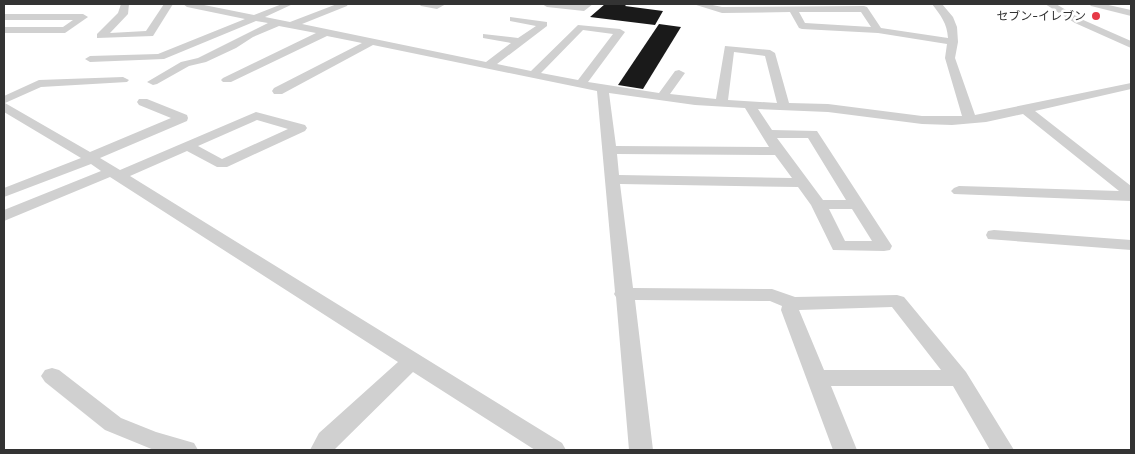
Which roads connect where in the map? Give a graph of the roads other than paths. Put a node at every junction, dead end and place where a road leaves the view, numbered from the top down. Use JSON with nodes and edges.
{"nodes":[{"id":1,"x":125,"y":4,"type":"edge"},
{"id":2,"x":168,"y":4,"type":"edge"},
{"id":3,"x":188,"y":4,"type":"edge"},
{"id":4,"x":289,"y":4,"type":"edge"},
{"id":5,"x":344,"y":4,"type":"edge"},
{"id":6,"x":424,"y":4,"type":"edge"},
{"id":7,"x":441,"y":4,"type":"edge"},
{"id":8,"x":547,"y":4,"type":"edge"},
{"id":9,"x":588,"y":4,"type":"edge"},
{"id":10,"x":698,"y":4,"type":"edge"},
{"id":11,"x":937,"y":4,"type":"edge"},
{"id":12,"x":1050,"y":4,"type":"edge"},
{"id":13,"x":1094,"y":4,"type":"edge"},
{"id":14,"x":758,"y":7,"type":"edge"},
{"id":15,"x":793,"y":10,"type":"junction"},
{"id":16,"x":1131,"y":13,"type":"edge"},
{"id":17,"x":4,"y":17,"type":"edge"},
{"id":18,"x":254,"y":17,"type":"junction"},
{"id":19,"x":513,"y":19,"type":"dead end"},
{"id":20,"x":279,"y":22,"type":"junction"},
{"id":21,"x":292,"y":25,"type":"junction"},
{"id":22,"x":4,"y":30,"type":"edge"},
{"id":23,"x":878,"y":30,"type":"junction"},
{"id":24,"x":327,"y":32,"type":"junction"},
{"id":25,"x":487,"y":36,"type":"dead end"},
{"id":26,"x":371,"y":42,"type":"junction"},
{"id":27,"x":520,"y":42,"type":"junction"},
{"id":28,"x":953,"y":42,"type":"junction"},
{"id":29,"x":1131,"y":45,"type":"edge"},
{"id":30,"x":90,"y":59,"type":"dead end"},
{"id":31,"x":487,"y":66,"type":"junction"},
{"id":32,"x":678,"y":73,"type":"dead end"},
{"id":33,"x":533,"y":75,"type":"junction"},
{"id":34,"x":123,"y":80,"type":"dead end"},
{"id":35,"x":227,"y":80,"type":"dead end"},
{"id":36,"x":153,"y":82,"type":"dead end"},
{"id":37,"x":581,"y":84,"type":"junction"},
{"id":38,"x":1131,"y":86,"type":"edge"},
{"id":39,"x":603,"y":89,"type":"junction"},
{"id":40,"x":278,"y":91,"type":"dead end"},
{"id":41,"x":662,"y":97,"type":"junction"},
{"id":42,"x":4,"y":100,"type":"edge"},
{"id":43,"x":143,"y":102,"type":"dead end"},
{"id":44,"x":721,"y":103,"type":"junction"},
{"id":45,"x":749,"y":105,"type":"junction"},
{"id":46,"x":4,"y":107,"type":"edge"},
{"id":47,"x":784,"y":107,"type":"junction"},
{"id":48,"x":1026,"y":110,"type":"junction"},
{"id":49,"x":21,"y":117,"type":"junction"},
{"id":50,"x":970,"y":120,"type":"junction"},
{"id":51,"x":4,"y":122,"type":"edge"},
{"id":52,"x":768,"y":134,"type":"junction"},
{"id":53,"x":187,"y":146,"type":"junction"},
{"id":54,"x":609,"y":150,"type":"junction"},
{"id":55,"x":779,"y":152,"type":"junction"},
{"id":56,"x":91,"y":158,"type":"junction"},
{"id":57,"x":116,"y":174,"type":"junction"},
{"id":58,"x":612,"y":179,"type":"junction"},
{"id":59,"x":802,"y":183,"type":"junction"},
{"id":60,"x":959,"y":191,"type":"dead end"},
{"id":61,"x":4,"y":193,"type":"edge"},
{"id":62,"x":1131,"y":195,"type":"edge"},
{"id":63,"x":857,"y":204,"type":"junction"},
{"id":64,"x":818,"y":205,"type":"junction"},
{"id":65,"x":4,"y":216,"type":"edge"},
{"id":66,"x":994,"y":235,"type":"dead end"},
{"id":67,"x":1131,"y":245,"type":"edge"},
{"id":68,"x":623,"y":294,"type":"junction"},
{"id":69,"x":793,"y":303,"type":"junction"},
{"id":70,"x":412,"y":361,"type":"junction"},
{"id":71,"x":52,"y":376,"type":"dead end"},
{"id":72,"x":817,"y":378,"type":"junction"},
{"id":73,"x":959,"y":378,"type":"junction"},
{"id":74,"x":147,"y":445,"type":"edge"},
{"id":75,"x":186,"y":450,"type":"edge"},
{"id":76,"x":322,"y":450,"type":"edge"},
{"id":77,"x":554,"y":450,"type":"edge"},
{"id":78,"x":641,"y":450,"type":"edge"},
{"id":79,"x":845,"y":450,"type":"edge"},
{"id":80,"x":1002,"y":450,"type":"edge"}],
"edges":[{"from":1,"to":2,"type":"street"},
{"from":3,"to":18,"type":"street"},
{"from":4,"to":18,"type":"street"},
{"from":5,"to":21,"type":"street"},
{"from":6,"to":7,"type":"street"},
{"from":8,"to":9,"type":"street"},
{"from":10,"to":14,"type":"street"},
{"from":11,"to":28,"type":"street"},
{"from":12,"to":29,"type":"street"},
{"from":13,"to":16,"type":"street"},
{"from":14,"to":15,"type":"street"},
{"from":15,"to":23,"type":"street"},
{"from":15,"to":23,"type":"street"},
{"from":17,"to":22,"type":"street"},
{"from":18,"to":20,"type":"street"},
{"from":18,"to":30,"type":"street"},
{"from":19,"to":27,"type":"street"},
{"from":20,"to":21,"type":"street"},
{"from":20,"to":36,"type":"street"},
{"from":21,"to":24,"type":"street"},
{"from":23,"to":28,"type":"street"},
{"from":24,"to":26,"type":"street"},
{"from":24,"to":35,"type":"street"},
{"from":25,"to":27,"type":"street"},
{"from":26,"to":31,"type":"street"},
{"from":26,"to":40,"type":"street"},
{"from":27,"to":31,"type":"street"},
{"from":28,"to":50,"type":"street"},
{"from":31,"to":33,"type":"street"},
{"from":32,"to":41,"type":"street"},
{"from":33,"to":37,"type":"street"},
{"from":33,"to":37,"type":"street"},
{"from":34,"to":42,"type":"street"},
{"from":37,"to":39,"type":"street"},
{"from":38,"to":48,"type":"street"},
{"from":39,"to":41,"type":"street"},
{"from":39,"to":54,"type":"street"},
{"from":41,"to":44,"type":"street"},
{"from":43,"to":56,"type":"street"},
{"from":44,"to":45,"type":"street"},
{"from":44,"to":47,"type":"street"},
{"from":45,"to":47,"type":"street"},
{"from":45,"to":52,"type":"street"},
{"from":46,"to":49,"type":"street"},
{"from":47,"to":50,"type":"street"},
{"from":48,"to":50,"type":"street"},
{"from":48,"to":62,"type":"street"},
{"from":49,"to":51,"type":"street"},
{"from":49,"to":56,"type":"street"},
{"from":52,"to":55,"type":"street"},
{"from":52,"to":63,"type":"street"},
{"from":53,"to":53,"type":"street"},
{"from":53,"to":57,"type":"street"},
{"from":54,"to":55,"type":"street"},
{"from":54,"to":58,"type":"street"},
{"from":55,"to":59,"type":"street"},
{"from":56,"to":57,"type":"street"},
{"from":56,"to":61,"type":"street"},
{"from":57,"to":65,"type":"street"},
{"from":57,"to":70,"type":"street"},
{"from":58,"to":59,"type":"street"},
{"from":58,"to":68,"type":"street"},
{"from":59,"to":64,"type":"street"},
{"from":60,"to":62,"type":"street"},
{"from":63,"to":64,"type":"street"},
{"from":63,"to":64,"type":"street"},
{"from":66,"to":67,"type":"street"},
{"from":68,"to":69,"type":"street"},
{"from":68,"to":78,"type":"street"},
{"from":69,"to":72,"type":"street"},
{"from":69,"to":73,"type":"street"},
{"from":70,"to":76,"type":"street"},
{"from":70,"to":77,"type":"street"},
{"from":71,"to":74,"type":"street"},
{"from":72,"to":73,"type":"street"},
{"from":72,"to":79,"type":"street"},
{"from":73,"to":80,"type":"street"},
{"from":74,"to":75,"type":"street"}]}
